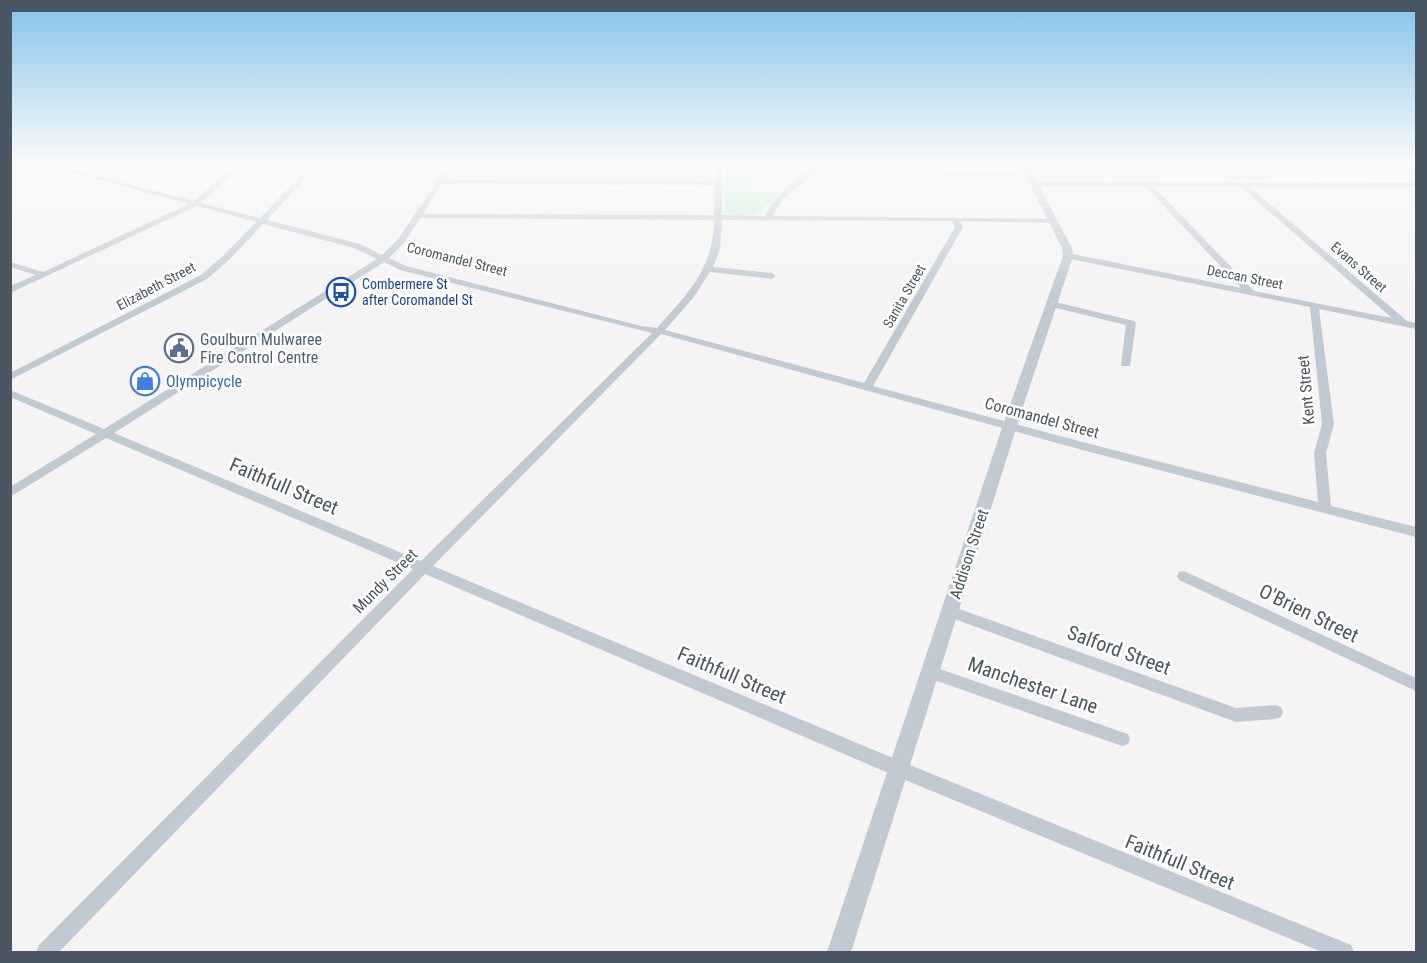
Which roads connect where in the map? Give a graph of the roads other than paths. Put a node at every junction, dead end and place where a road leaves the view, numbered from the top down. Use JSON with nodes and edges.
{"nodes":[{"id":1,"x":187,"y":208,"type":"edge"},
{"id":2,"x":216,"y":208,"type":"edge"},
{"id":3,"x":274,"y":208,"type":"edge"},
{"id":4,"x":422,"y":208,"type":"edge"},
{"id":5,"x":718,"y":208,"type":"edge"},
{"id":6,"x":773,"y":208,"type":"edge"},
{"id":7,"x":1046,"y":208,"type":"edge"},
{"id":8,"x":1170,"y":208,"type":"edge"},
{"id":9,"x":1270,"y":208,"type":"edge"},
{"id":10,"x":417,"y":216,"type":"junction"},
{"id":11,"x":718,"y":218,"type":"junction"},
{"id":12,"x":768,"y":218,"type":"junction"},
{"id":13,"x":955,"y":219,"type":"junction"},
{"id":14,"x":262,"y":220,"type":"junction"},
{"id":15,"x":1053,"y":221,"type":"junction"},
{"id":16,"x":1068,"y":256,"type":"junction"},
{"id":17,"x":384,"y":258,"type":"junction"},
{"id":18,"x":10,"y":264,"type":"edge"},
{"id":19,"x":708,"y":269,"type":"junction"},
{"id":20,"x":44,"y":275,"type":"junction"},
{"id":21,"x":772,"y":276,"type":"dead end"},
{"id":22,"x":10,"y":290,"type":"edge"},
{"id":23,"x":1250,"y":292,"type":"junction"},
{"id":24,"x":1051,"y":304,"type":"junction"},
{"id":25,"x":1314,"y":305,"type":"junction"},
{"id":26,"x":1404,"y":323,"type":"junction"},
{"id":27,"x":1416,"y":326,"type":"edge"},
{"id":28,"x":659,"y":331,"type":"junction"},
{"id":29,"x":1126,"y":364,"type":"dead end"},
{"id":30,"x":10,"y":377,"type":"edge"},
{"id":31,"x":867,"y":388,"type":"junction"},
{"id":32,"x":10,"y":393,"type":"edge"},
{"id":33,"x":1010,"y":426,"type":"junction"},
{"id":34,"x":105,"y":433,"type":"junction"},
{"id":35,"x":10,"y":493,"type":"edge"},
{"id":36,"x":1325,"y":507,"type":"junction"},
{"id":37,"x":1416,"y":532,"type":"edge"},
{"id":38,"x":424,"y":567,"type":"junction"},
{"id":39,"x":1184,"y":576,"type":"dead end"},
{"id":40,"x":951,"y":612,"type":"junction"},
{"id":41,"x":931,"y":672,"type":"junction"},
{"id":42,"x":1416,"y":685,"type":"edge"},
{"id":43,"x":1275,"y":712,"type":"dead end"},
{"id":44,"x":1122,"y":739,"type":"dead end"},
{"id":45,"x":899,"y":769,"type":"junction"},
{"id":46,"x":46,"y":952,"type":"edge"},
{"id":47,"x":839,"y":952,"type":"edge"},
{"id":48,"x":1344,"y":952,"type":"edge"}],
"edges":[{"from":1,"to":20,"type":"street"},
{"from":2,"to":14,"type":"street","name":"Coromandel Street"},
{"from":3,"to":14,"type":"street","name":"Elizabeth Street"},
{"from":4,"to":10,"type":"street"},
{"from":5,"to":11,"type":"street","name":"Mundy Street"},
{"from":6,"to":12,"type":"street"},
{"from":7,"to":15,"type":"street"},
{"from":8,"to":23,"type":"street"},
{"from":9,"to":26,"type":"street","name":"Evans Street"},
{"from":10,"to":11,"type":"street"},
{"from":10,"to":17,"type":"street"},
{"from":11,"to":12,"type":"street"},
{"from":11,"to":19,"type":"street","name":"Mundy Street"},
{"from":12,"to":13,"type":"street"},
{"from":13,"to":15,"type":"street"},
{"from":13,"to":31,"type":"street","name":"Sanita Street"},
{"from":14,"to":17,"type":"street","name":"Coromandel Street"},
{"from":14,"to":30,"type":"street","name":"Elizabeth Street"},
{"from":15,"to":16,"type":"street"},
{"from":16,"to":23,"type":"street","name":"Deccan Street"},
{"from":16,"to":24,"type":"street","name":"Addison Street"},
{"from":17,"to":28,"type":"street","name":"Coromandel Street"},
{"from":17,"to":34,"type":"street"},
{"from":18,"to":20,"type":"street"},
{"from":19,"to":21,"type":"street"},
{"from":19,"to":28,"type":"street","name":"Mundy Street"},
{"from":20,"to":22,"type":"street"},
{"from":23,"to":25,"type":"street","name":"Deccan Street"},
{"from":24,"to":29,"type":"street"},
{"from":24,"to":33,"type":"street","name":"Addison Street"},
{"from":25,"to":26,"type":"street","name":"Deccan Street"},
{"from":25,"to":36,"type":"street","name":"Kent Street"},
{"from":26,"to":27,"type":"street","name":"Deccan Street"},
{"from":28,"to":31,"type":"street","name":"Coromandel Street"},
{"from":28,"to":38,"type":"street","name":"Mundy Street"},
{"from":31,"to":33,"type":"street","name":"Coromandel Street"},
{"from":32,"to":34,"type":"street","name":"Faithfull Street"},
{"from":33,"to":36,"type":"street","name":"Coromandel Street"},
{"from":33,"to":40,"type":"street","name":"Addison Street"},
{"from":34,"to":35,"type":"street"},
{"from":34,"to":38,"type":"street","name":"Faithfull Street"},
{"from":36,"to":37,"type":"street","name":"Coromandel Street"},
{"from":38,"to":45,"type":"street","name":"Faithfull Street"},
{"from":38,"to":46,"type":"street","name":"Mundy Street"},
{"from":39,"to":42,"type":"street","name":"O'Brien Street"},
{"from":40,"to":41,"type":"street","name":"Addison Street"},
{"from":40,"to":43,"type":"street","name":"Salford Street"},
{"from":41,"to":44,"type":"street","name":"Manchester Lane"},
{"from":41,"to":45,"type":"street","name":"Addison Street"},
{"from":45,"to":47,"type":"street","name":"Addison Street"},
{"from":45,"to":48,"type":"street","name":"Faithfull Street"}]}
